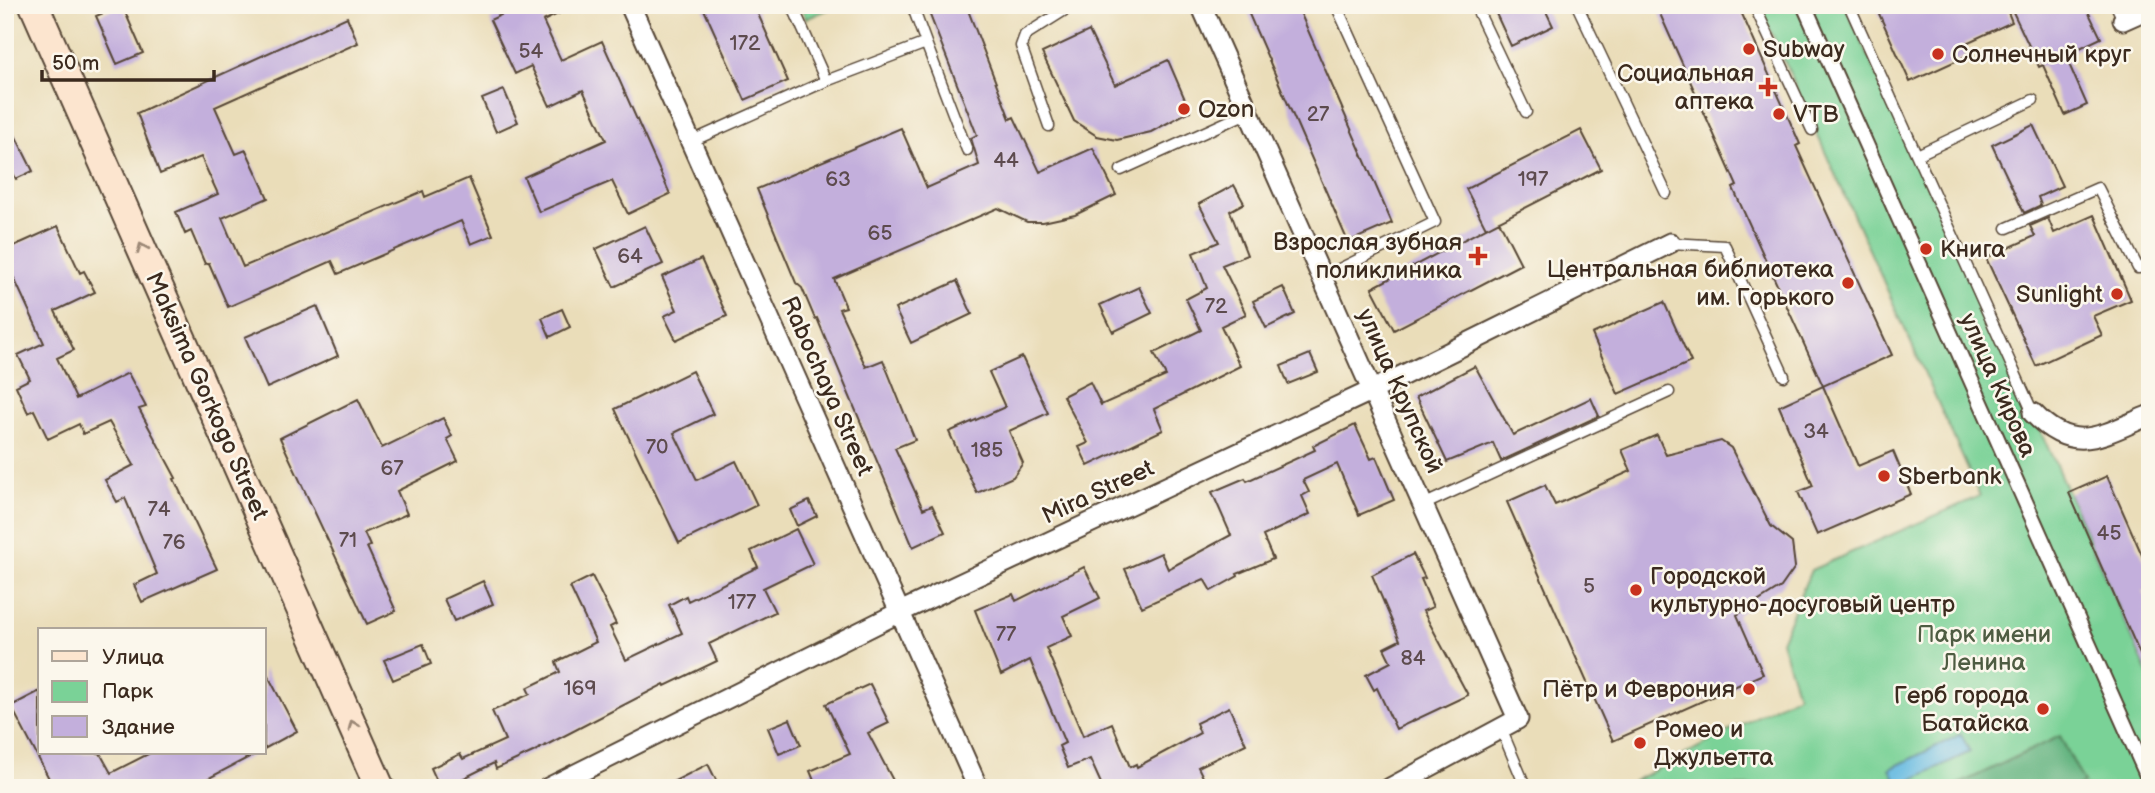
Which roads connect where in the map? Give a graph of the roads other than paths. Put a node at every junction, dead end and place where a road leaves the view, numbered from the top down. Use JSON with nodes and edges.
{"nodes":[{"id":1,"x":34,"y":5,"type":"edge"},
{"id":2,"x":630,"y":5,"type":"edge"},
{"id":3,"x":792,"y":5,"type":"edge"},
{"id":4,"x":912,"y":5,"type":"edge"},
{"id":5,"x":1201,"y":5,"type":"edge"},
{"id":6,"x":1336,"y":5,"type":"edge"},
{"id":7,"x":1475,"y":5,"type":"edge"},
{"id":8,"x":1577,"y":5,"type":"edge"},
{"id":9,"x":1754,"y":5,"type":"edge"},
{"id":10,"x":1804,"y":5,"type":"edge"},
{"id":11,"x":1849,"y":5,"type":"edge"},
{"id":12,"x":1070,"y":6,"type":"edge"},
{"id":13,"x":2150,"y":8,"type":"edge"},
{"id":14,"x":2120,"y":13,"type":"edge"},
{"id":15,"x":926,"y":43,"type":"junction"},
{"id":16,"x":826,"y":81,"type":"junction"},
{"id":17,"x":2032,"y":100,"type":"dead end"},
{"id":18,"x":1249,"y":112,"type":"junction"},
{"id":19,"x":1526,"y":112,"type":"dead end"},
{"id":20,"x":1049,"y":126,"type":"dead end"},
{"id":21,"x":1812,"y":130,"type":"dead end"},
{"id":22,"x":692,"y":141,"type":"junction"},
{"id":23,"x":967,"y":150,"type":"dead end"},
{"id":24,"x":1917,"y":155,"type":"junction"},
{"id":25,"x":1121,"y":170,"type":"dead end"},
{"id":26,"x":1666,"y":194,"type":"dead end"},
{"id":27,"x":2007,"y":228,"type":"dead end"},
{"id":28,"x":1670,"y":243,"type":"joint"},
{"id":29,"x":2150,"y":266,"type":"edge"},
{"id":30,"x":1323,"y":277,"type":"junction"},
{"id":31,"x":1784,"y":376,"type":"dead end"},
{"id":32,"x":1373,"y":390,"type":"junction"},
{"id":33,"x":1669,"y":392,"type":"dead end"},
{"id":34,"x":2033,"y":413,"type":"joint"},
{"id":35,"x":2150,"y":415,"type":"edge"},
{"id":36,"x":1423,"y":505,"type":"junction"},
{"id":37,"x":900,"y":612,"type":"junction"},
{"id":38,"x":1510,"y":725,"type":"junction"},
{"id":39,"x":2150,"y":782,"type":"edge"},
{"id":40,"x":380,"y":788,"type":"edge"},
{"id":41,"x":548,"y":788,"type":"edge"},
{"id":42,"x":978,"y":788,"type":"edge"},
{"id":43,"x":1390,"y":788,"type":"edge"},
{"id":44,"x":1527,"y":788,"type":"edge"}],
"edges":[{"from":40,"to":1,"type":"main road","name":"Maksima Gorkogo Street","one_way":true},
{"from":2,"to":22,"type":"street","name":"Rabochaya Street"},
{"from":3,"to":16,"type":"lane"},
{"from":4,"to":15,"type":"lane"},
{"from":5,"to":18,"type":"street","name":"улица Крупской"},
{"from":6,"to":30,"type":"lane"},
{"from":7,"to":19,"type":"lane"},
{"from":8,"to":26,"type":"lane"},
{"from":9,"to":21,"type":"lane"},
{"from":10,"to":39,"type":"street","name":"улица Кирова"},
{"from":11,"to":24,"type":"lane","name":"улица Кирова"},
{"from":12,"to":20,"type":"lane"},
{"from":13,"to":14,"type":"street"},
{"from":15,"to":16,"type":"lane"},
{"from":15,"to":23,"type":"lane"},
{"from":16,"to":22,"type":"lane"},
{"from":17,"to":24,"type":"lane"},
{"from":18,"to":25,"type":"lane"},
{"from":18,"to":30,"type":"street","name":"улица Крупской"},
{"from":22,"to":37,"type":"street","name":"Rabochaya Street"},
{"from":24,"to":34,"type":"lane","name":"улица Кирова"},
{"from":27,"to":29,"type":"lane"},
{"from":28,"to":31,"type":"lane"},
{"from":28,"to":32,"type":"street","name":"Mira Street"},
{"from":30,"to":32,"type":"street","name":"улица Крупской"},
{"from":32,"to":36,"type":"street","name":"улица Крупской"},
{"from":32,"to":37,"type":"street","name":"Mira Street"},
{"from":33,"to":36,"type":"lane"},
{"from":34,"to":35,"type":"street"},
{"from":36,"to":38,"type":"street","name":"улица Крупской"},
{"from":37,"to":41,"type":"street","name":"Mira Street"},
{"from":37,"to":42,"type":"street","name":"Rabochaya Street"},
{"from":38,"to":43,"type":"street"},
{"from":38,"to":44,"type":"lane"}]}
